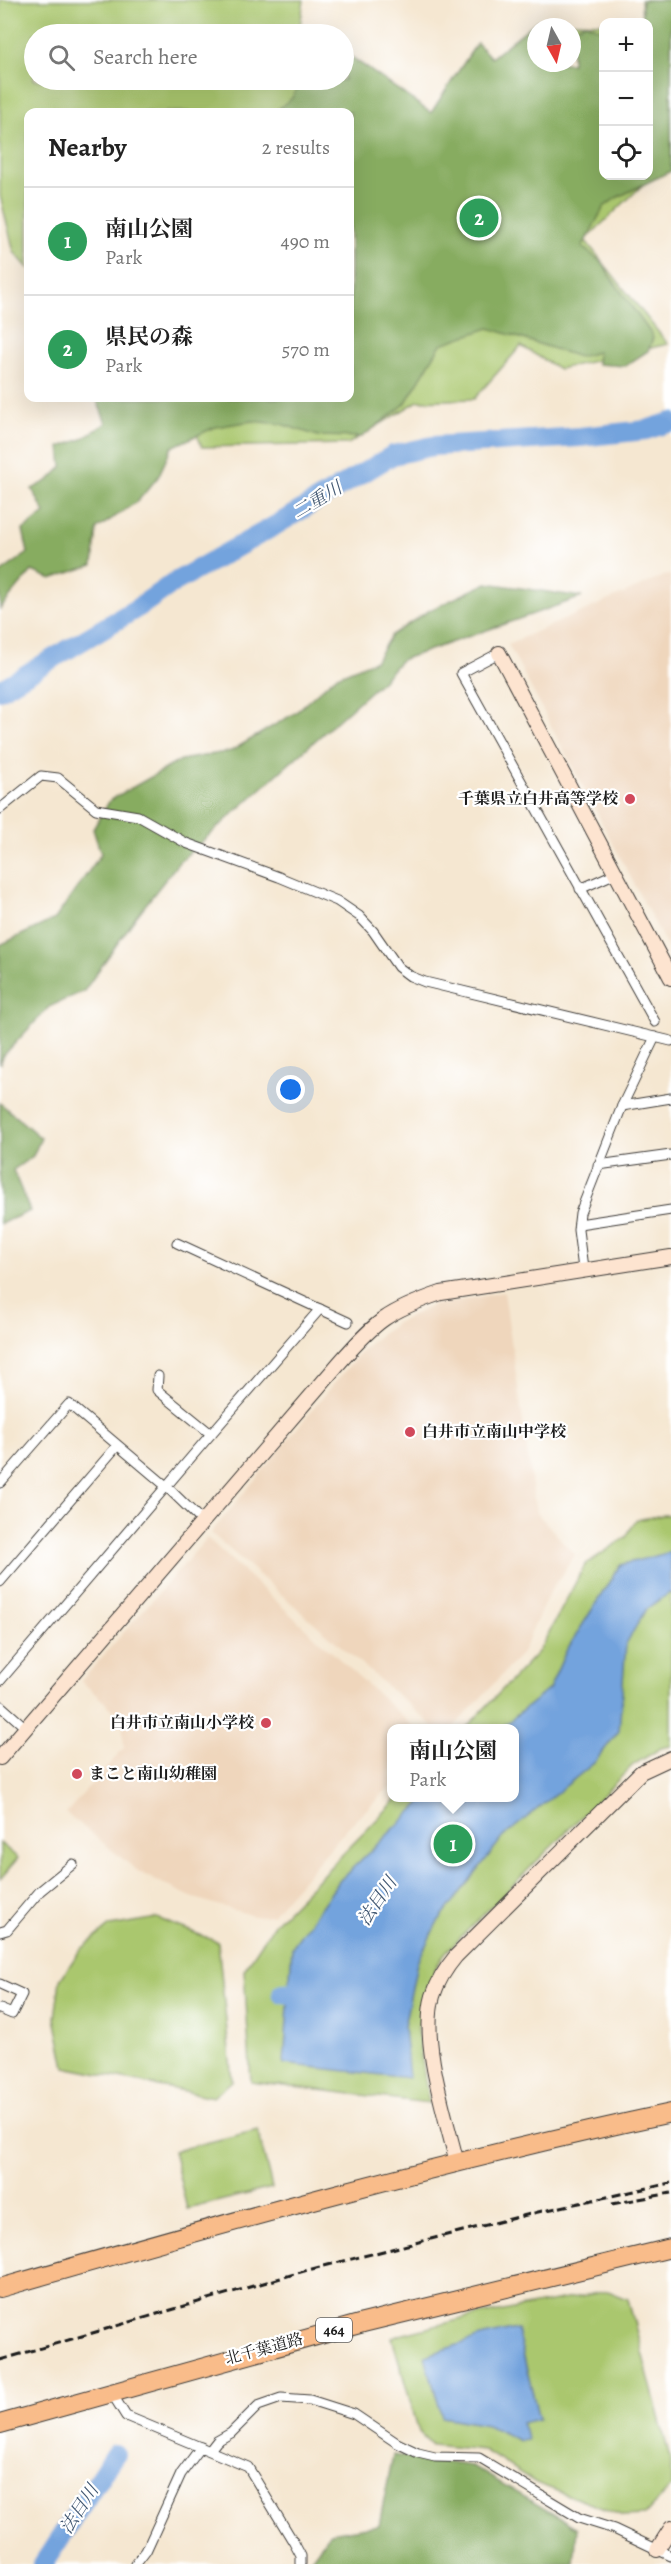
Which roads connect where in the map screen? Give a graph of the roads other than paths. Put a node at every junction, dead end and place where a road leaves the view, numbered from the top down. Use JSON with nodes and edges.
{"nodes":[{"id":1,"x":500,"y":653,"type":"joint"},
{"id":2,"x":0,"y":809,"type":"edge"},
{"id":3,"x":616,"y":873,"type":"junction"},
{"id":4,"x":580,"y":889,"type":"junction"},
{"id":5,"x":671,"y":978,"type":"edge"},
{"id":6,"x":655,"y":1022,"type":"dead end"},
{"id":7,"x":654,"y":1037,"type":"junction"},
{"id":8,"x":671,"y":1041,"type":"edge"},
{"id":9,"x":671,"y":1098,"type":"edge"},
{"id":10,"x":622,"y":1106,"type":"junction"},
{"id":11,"x":671,"y":1155,"type":"edge"},
{"id":12,"x":598,"y":1165,"type":"junction"},
{"id":13,"x":671,"y":1210,"type":"edge"},
{"id":14,"x":579,"y":1224,"type":"junction"},
{"id":15,"x":177,"y":1243,"type":"dead end"},
{"id":16,"x":671,"y":1257,"type":"edge"},
{"id":17,"x":583,"y":1269,"type":"junction"},
{"id":18,"x":320,"y":1309,"type":"junction"},
{"id":19,"x":348,"y":1322,"type":"dead end"},
{"id":20,"x":158,"y":1376,"type":"dead end"},
{"id":21,"x":211,"y":1434,"type":"junction"},
{"id":22,"x":117,"y":1446,"type":"junction"},
{"id":23,"x":0,"y":1483,"type":"edge"},
{"id":24,"x":166,"y":1486,"type":"junction"},
{"id":25,"x":203,"y":1522,"type":"junction"},
{"id":26,"x":0,"y":1582,"type":"edge"},
{"id":27,"x":0,"y":1681,"type":"edge"},
{"id":28,"x":0,"y":1706,"type":"edge"},
{"id":29,"x":26,"y":1728,"type":"junction"},
{"id":30,"x":0,"y":1758,"type":"edge"},
{"id":31,"x":671,"y":1758,"type":"edge"},
{"id":32,"x":73,"y":1864,"type":"dead end"},
{"id":33,"x":0,"y":1932,"type":"edge"},
{"id":34,"x":0,"y":1984,"type":"edge"},
{"id":35,"x":0,"y":2009,"type":"edge"},
{"id":36,"x":671,"y":2113,"type":"edge"},
{"id":37,"x":457,"y":2163,"type":"junction"},
{"id":38,"x":671,"y":2248,"type":"edge"},
{"id":39,"x":0,"y":2288,"type":"edge"},
{"id":40,"x":111,"y":2392,"type":"junction"},
{"id":41,"x":0,"y":2424,"type":"edge"},
{"id":42,"x":206,"y":2449,"type":"junction"},
{"id":43,"x":671,"y":2528,"type":"edge"},
{"id":44,"x":657,"y":2550,"type":"junction"},
{"id":45,"x":671,"y":2556,"type":"edge"},
{"id":46,"x":136,"y":2564,"type":"edge"},
{"id":47,"x":301,"y":2564,"type":"edge"}],
"edges":[{"from":1,"to":3,"type":"street"},
{"from":1,"to":4,"type":"street"},
{"from":2,"to":7,"type":"street"},
{"from":3,"to":4,"type":"street"},
{"from":3,"to":5,"type":"street"},
{"from":4,"to":6,"type":"street"},
{"from":7,"to":8,"type":"street"},
{"from":7,"to":10,"type":"street"},
{"from":9,"to":10,"type":"street"},
{"from":10,"to":12,"type":"street"},
{"from":11,"to":12,"type":"street"},
{"from":12,"to":14,"type":"street"},
{"from":13,"to":14,"type":"street"},
{"from":14,"to":17,"type":"street"},
{"from":15,"to":18,"type":"street"},
{"from":16,"to":17,"type":"street"},
{"from":17,"to":25,"type":"street"},
{"from":18,"to":19,"type":"street"},
{"from":18,"to":21,"type":"street"},
{"from":20,"to":21,"type":"street"},
{"from":21,"to":24,"type":"street"},
{"from":22,"to":23,"type":"street"},
{"from":22,"to":24,"type":"street"},
{"from":22,"to":26,"type":"street"},
{"from":24,"to":25,"type":"street"},
{"from":24,"to":27,"type":"street"},
{"from":25,"to":29,"type":"street"},
{"from":28,"to":29,"type":"street"},
{"from":29,"to":30,"type":"street"},
{"from":31,"to":37,"type":"street"},
{"from":32,"to":33,"type":"street"},
{"from":34,"to":35,"type":"street"},
{"from":36,"to":37,"type":"highway"},
{"from":37,"to":39,"type":"highway"},
{"from":38,"to":40,"type":"highway","name":"北千葉道路","number":"464"},
{"from":40,"to":41,"type":"highway","name":"北千葉道路","number":"464"},
{"from":40,"to":42,"type":"street"},
{"from":42,"to":44,"type":"street"},
{"from":42,"to":46,"type":"street"},
{"from":42,"to":47,"type":"street"},
{"from":43,"to":44,"type":"street"},
{"from":44,"to":45,"type":"street"}]}
